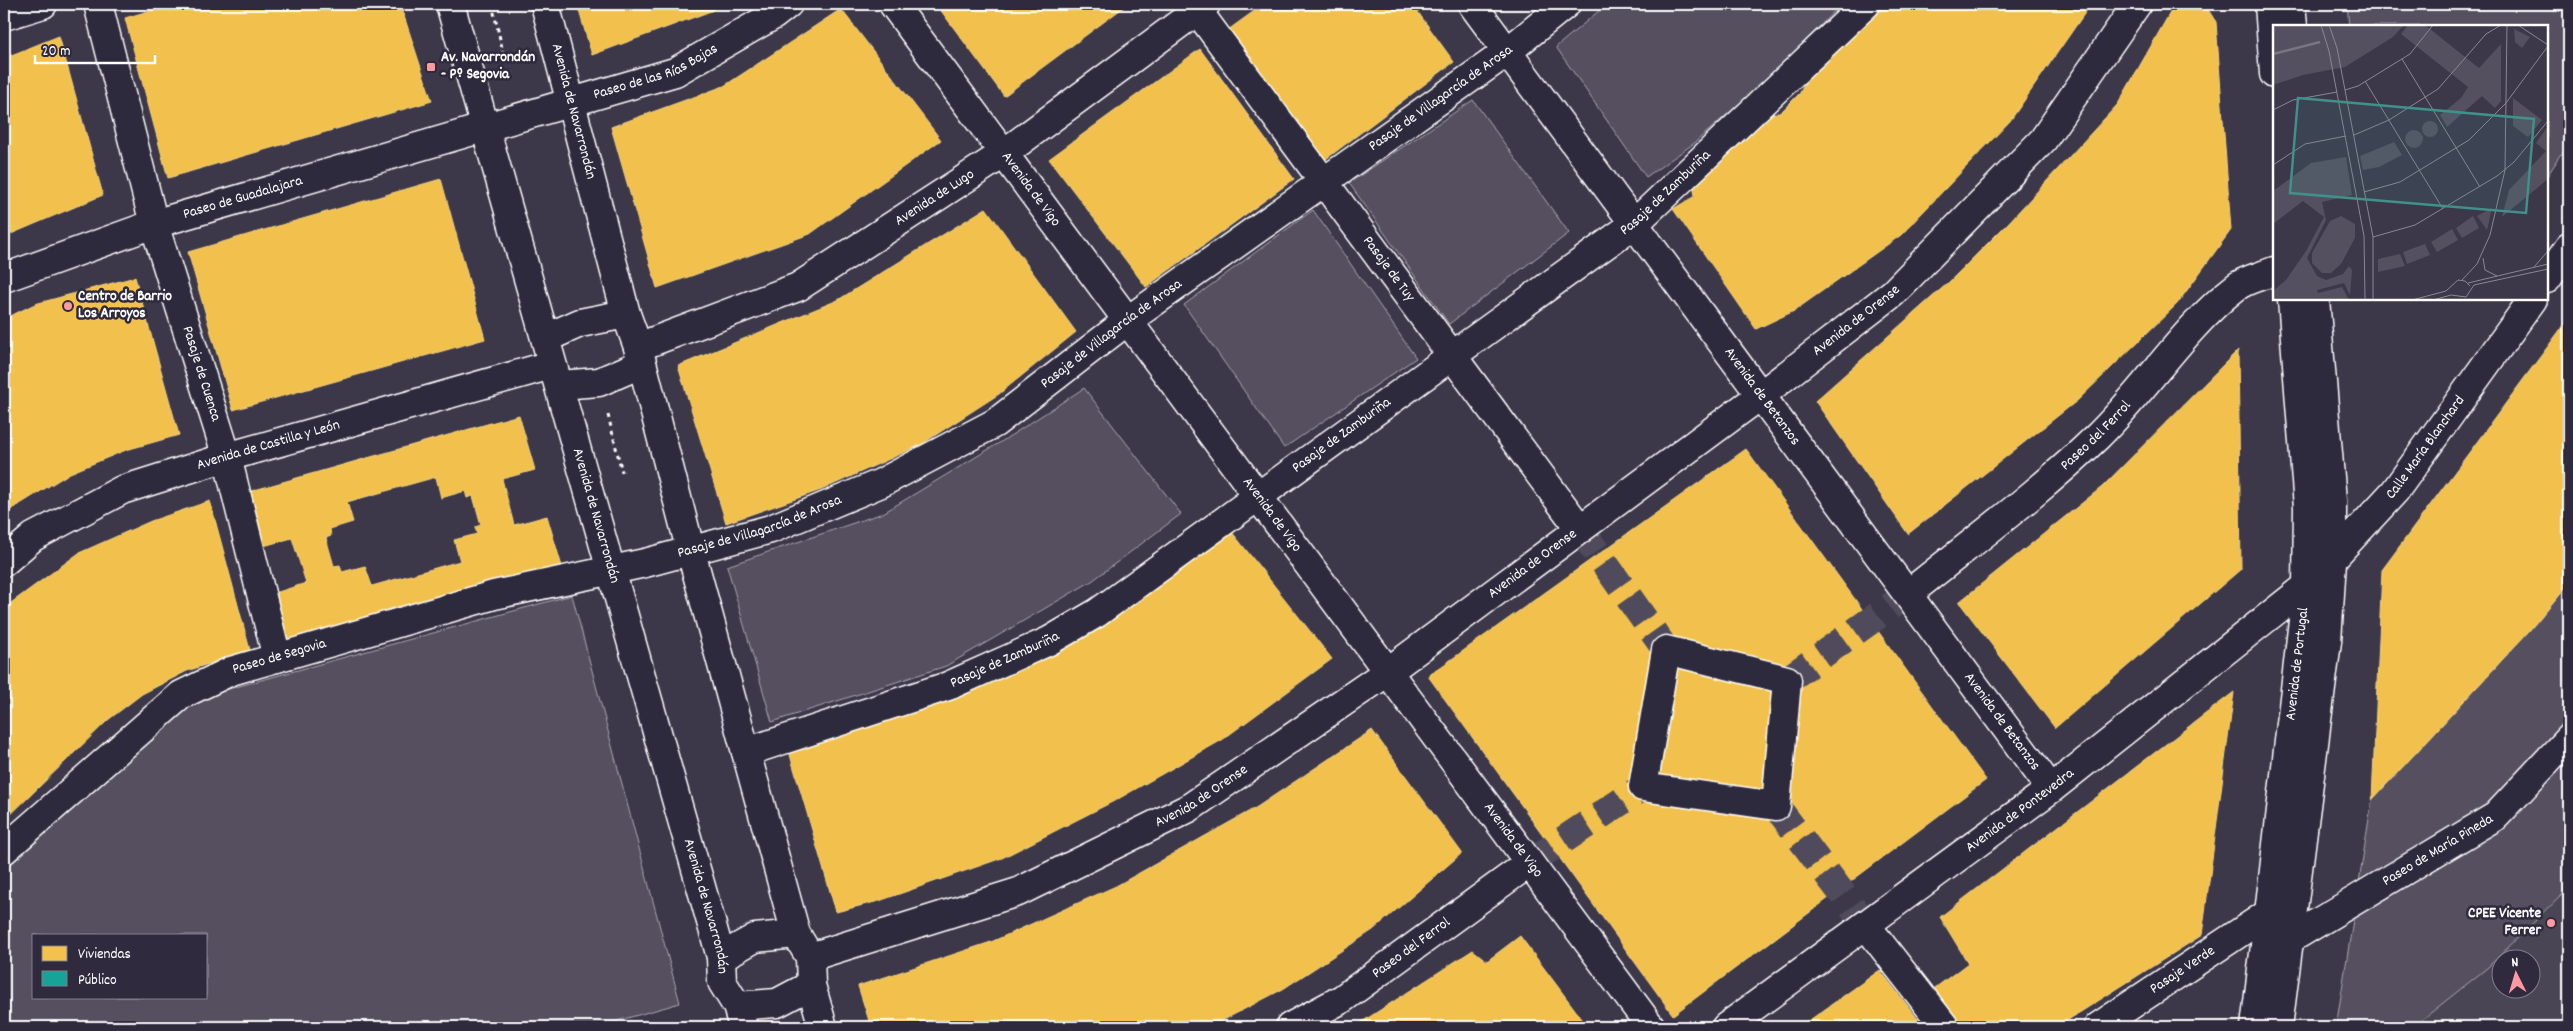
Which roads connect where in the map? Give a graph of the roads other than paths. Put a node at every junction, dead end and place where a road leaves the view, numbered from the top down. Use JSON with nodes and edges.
{"nodes":[{"id":1,"x":43,"y":4,"type":"edge"},
{"id":2,"x":98,"y":4,"type":"edge"},
{"id":3,"x":450,"y":4,"type":"edge"},
{"id":4,"x":545,"y":4,"type":"edge"},
{"id":5,"x":788,"y":4,"type":"edge"},
{"id":6,"x":893,"y":4,"type":"edge"},
{"id":7,"x":1472,"y":4,"type":"edge"},
{"id":8,"x":1566,"y":4,"type":"edge"},
{"id":9,"x":1866,"y":4,"type":"edge"},
{"id":10,"x":2137,"y":4,"type":"edge"},
{"id":11,"x":2268,"y":4,"type":"edge"},
{"id":12,"x":2291,"y":4,"type":"edge"},
{"id":13,"x":1202,"y":7,"type":"edge"},
{"id":14,"x":4,"y":16,"type":"edge"},
{"id":15,"x":2293,"y":25,"type":"edge"},
{"id":16,"x":1507,"y":52,"type":"junction"},
{"id":17,"x":2273,"y":62,"type":"edge"},
{"id":18,"x":573,"y":104,"type":"junction"},
{"id":19,"x":485,"y":128,"type":"junction"},
{"id":20,"x":1003,"y":154,"type":"junction"},
{"id":21,"x":1324,"y":182,"type":"junction"},
{"id":22,"x":154,"y":224,"type":"junction"},
{"id":23,"x":1634,"y":224,"type":"junction"},
{"id":24,"x":2569,"y":247,"type":"edge"},
{"id":25,"x":2273,"y":271,"type":"edge"},
{"id":26,"x":4,"y":278,"type":"edge"},
{"id":27,"x":2548,"y":278,"type":"edge"},
{"id":28,"x":2292,"y":300,"type":"edge"},
{"id":29,"x":2315,"y":300,"type":"edge"},
{"id":30,"x":2531,"y":300,"type":"edge"},
{"id":31,"x":626,"y":314,"type":"junction"},
{"id":32,"x":1127,"y":320,"type":"junction"},
{"id":33,"x":546,"y":338,"type":"junction"},
{"id":34,"x":640,"y":356,"type":"junction"},
{"id":35,"x":1453,"y":356,"type":"junction"},
{"id":36,"x":555,"y":375,"type":"junction"},
{"id":37,"x":1761,"y":395,"type":"junction"},
{"id":38,"x":226,"y":457,"type":"junction"},
{"id":39,"x":1257,"y":498,"type":"junction"},
{"id":40,"x":1580,"y":529,"type":"junction"},
{"id":41,"x":691,"y":552,"type":"junction"},
{"id":42,"x":2332,"y":560,"type":"junction"},
{"id":43,"x":4,"y":562,"type":"edge"},
{"id":44,"x":610,"y":571,"type":"junction"},
{"id":45,"x":2307,"y":586,"type":"junction"},
{"id":46,"x":1908,"y":594,"type":"junction"},
{"id":47,"x":277,"y":658,"type":"junction"},
{"id":48,"x":1386,"y":672,"type":"junction"},
{"id":49,"x":1786,"y":680,"type":"joint"},
{"id":50,"x":2569,"y":738,"type":"edge"},
{"id":51,"x":746,"y":752,"type":"junction"},
{"id":52,"x":2051,"y":789,"type":"junction"},
{"id":53,"x":4,"y":850,"type":"edge"},
{"id":54,"x":1529,"y":863,"type":"junction"},
{"id":55,"x":2269,"y":913,"type":"junction"},
{"id":56,"x":1866,"y":925,"type":"junction"},
{"id":57,"x":796,"y":934,"type":"junction"},
{"id":58,"x":2288,"y":941,"type":"junction"},
{"id":59,"x":721,"y":957,"type":"junction"},
{"id":60,"x":810,"y":957,"type":"junction"},
{"id":61,"x":811,"y":985,"type":"junction"},
{"id":62,"x":740,"y":1017,"type":"edge"},
{"id":63,"x":823,"y":1027,"type":"edge"},
{"id":64,"x":1290,"y":1027,"type":"edge"},
{"id":65,"x":1651,"y":1027,"type":"edge"},
{"id":66,"x":1726,"y":1027,"type":"edge"},
{"id":67,"x":1945,"y":1027,"type":"edge"},
{"id":68,"x":2098,"y":1027,"type":"edge"},
{"id":69,"x":2255,"y":1027,"type":"edge"},
{"id":70,"x":2278,"y":1027,"type":"edge"}],
"edges":[{"from":1,"to":14,"type":"street"},
{"from":2,"to":22,"type":"street","name":"Pasaje de Cuenca"},
{"from":3,"to":19,"type":"street","name":"Avenida de Navarrondán"},
{"from":4,"to":18,"type":"street","name":"Avenida de Navarrondán"},
{"from":5,"to":18,"type":"street","name":"Paseo de las Rías Bajas"},
{"from":6,"to":20,"type":"street","name":"Avenida de Vigo"},
{"from":7,"to":16,"type":"street","name":"Avenida de Betanzos"},
{"from":8,"to":16,"type":"street","name":"Pasaje de Villagarcía de Arosa"},
{"from":9,"to":23,"type":"street","name":"Pasaje de Zamburiña"},
{"from":10,"to":37,"type":"street","name":"Avenida de Orense"},
{"from":11,"to":17,"type":"street"},
{"from":12,"to":15,"type":"street"},
{"from":13,"to":20,"type":"street","name":"Avenida de Lugo"},
{"from":13,"to":21,"type":"street","name":"Pasaje de Tuy"},
{"from":16,"to":21,"type":"street","name":"Pasaje de Villagarcía de Arosa"},
{"from":16,"to":23,"type":"street","name":"Avenida de Betanzos"},
{"from":18,"to":19,"type":"street","name":"Paseo de las Rías Bajas"},
{"from":18,"to":31,"type":"street","name":"Avenida de Navarrondán"},
{"from":19,"to":22,"type":"street","name":"Paseo de Guadalajara"},
{"from":19,"to":33,"type":"street","name":"Avenida de Navarrondán"},
{"from":20,"to":32,"type":"street","name":"Avenida de Vigo"},
{"from":20,"to":34,"type":"street","name":"Avenida de Lugo"},
{"from":21,"to":32,"type":"street","name":"Pasaje de Villagarcía de Arosa"},
{"from":21,"to":35,"type":"street","name":"Pasaje de Tuy"},
{"from":22,"to":26,"type":"street","name":"Paseo de Guadalajara"},
{"from":22,"to":38,"type":"street","name":"Pasaje de Cuenca"},
{"from":23,"to":35,"type":"street","name":"Pasaje de Zamburiña"},
{"from":23,"to":37,"type":"street","name":"Avenida de Betanzos"},
{"from":24,"to":27,"type":"street"},
{"from":25,"to":46,"type":"street","name":"Paseo del Ferrol"},
{"from":28,"to":45,"type":"street","name":"Avenida de Portugal"},
{"from":29,"to":42,"type":"street","name":"Avenida de Portugal"},
{"from":30,"to":42,"type":"street","name":"Calle María Blanchard"},
{"from":31,"to":33,"type":"street"},
{"from":31,"to":34,"type":"street","name":"Avenida de Navarrondán"},
{"from":32,"to":39,"type":"street","name":"Avenida de Vigo"},
{"from":32,"to":41,"type":"street","name":"Pasaje de Villagarcía de Arosa"},
{"from":33,"to":36,"type":"street","name":"Avenida de Navarrondán"},
{"from":34,"to":36,"type":"street","name":"Avenida de Lugo"},
{"from":34,"to":41,"type":"street","name":"Avenida de Navarrondán"},
{"from":35,"to":39,"type":"street","name":"Pasaje de Zamburiña"},
{"from":35,"to":40,"type":"street","name":"Pasaje de Tuy"},
{"from":36,"to":38,"type":"street","name":"Avenida de Castilla y León"},
{"from":36,"to":44,"type":"street","name":"Avenida de Navarrondán"},
{"from":37,"to":40,"type":"street","name":"Avenida de Orense"},
{"from":37,"to":46,"type":"street","name":"Avenida de Betanzos"},
{"from":38,"to":43,"type":"street","name":"Avenida de Castilla y León"},
{"from":38,"to":47,"type":"street","name":"Pasaje de Cuenca"},
{"from":39,"to":48,"type":"street","name":"Avenida de Vigo"},
{"from":39,"to":51,"type":"street","name":"Pasaje de Zamburiña"},
{"from":40,"to":48,"type":"street","name":"Avenida de Orense"},
{"from":41,"to":44,"type":"street","name":"Pasaje de Villagarcía de Arosa"},
{"from":41,"to":51,"type":"street","name":"Avenida de Navarrondán"},
{"from":42,"to":45,"type":"street","name":"Calle María Blanchard"},
{"from":42,"to":58,"type":"street","name":"Avenida de Portugal"},
{"from":44,"to":47,"type":"street","name":"Paseo de Segovia"},
{"from":44,"to":59,"type":"street","name":"Avenida de Navarrondán"},
{"from":45,"to":52,"type":"street","name":"Avenida de Pontevedra"},
{"from":45,"to":55,"type":"street","name":"Avenida de Portugal"},
{"from":46,"to":52,"type":"street","name":"Avenida de Betanzos"},
{"from":47,"to":53,"type":"street","name":"Paseo de Segovia"},
{"from":48,"to":54,"type":"street","name":"Avenida de Vigo"},
{"from":48,"to":60,"type":"street","name":"Avenida de Orense"},
{"from":49,"to":49,"type":"street"},
{"from":50,"to":58,"type":"street","name":"Paseo de María Pineda"},
{"from":51,"to":57,"type":"street","name":"Avenida de Navarrondán"},
{"from":52,"to":56,"type":"street","name":"Avenida de Pontevedra"},
{"from":54,"to":64,"type":"street","name":"Paseo del Ferrol"},
{"from":54,"to":65,"type":"street","name":"Avenida de Vigo"},
{"from":55,"to":68,"type":"street","name":"Pasaje Verde"},
{"from":55,"to":69,"type":"street","name":"Avenida de Portugal"},
{"from":56,"to":66,"type":"street","name":"Avenida de Pontevedra"},
{"from":56,"to":67,"type":"street"},
{"from":57,"to":59,"type":"street"},
{"from":57,"to":60,"type":"street","name":"Avenida de Navarrondán"},
{"from":58,"to":70,"type":"street","name":"Avenida de Portugal"},
{"from":59,"to":62,"type":"street","name":"Avenida de Navarrondán"},
{"from":60,"to":61,"type":"street","name":"Avenida de Navarrondán"},
{"from":61,"to":62,"type":"street"},
{"from":61,"to":63,"type":"street","name":"Avenida de Navarrondán"}]}
